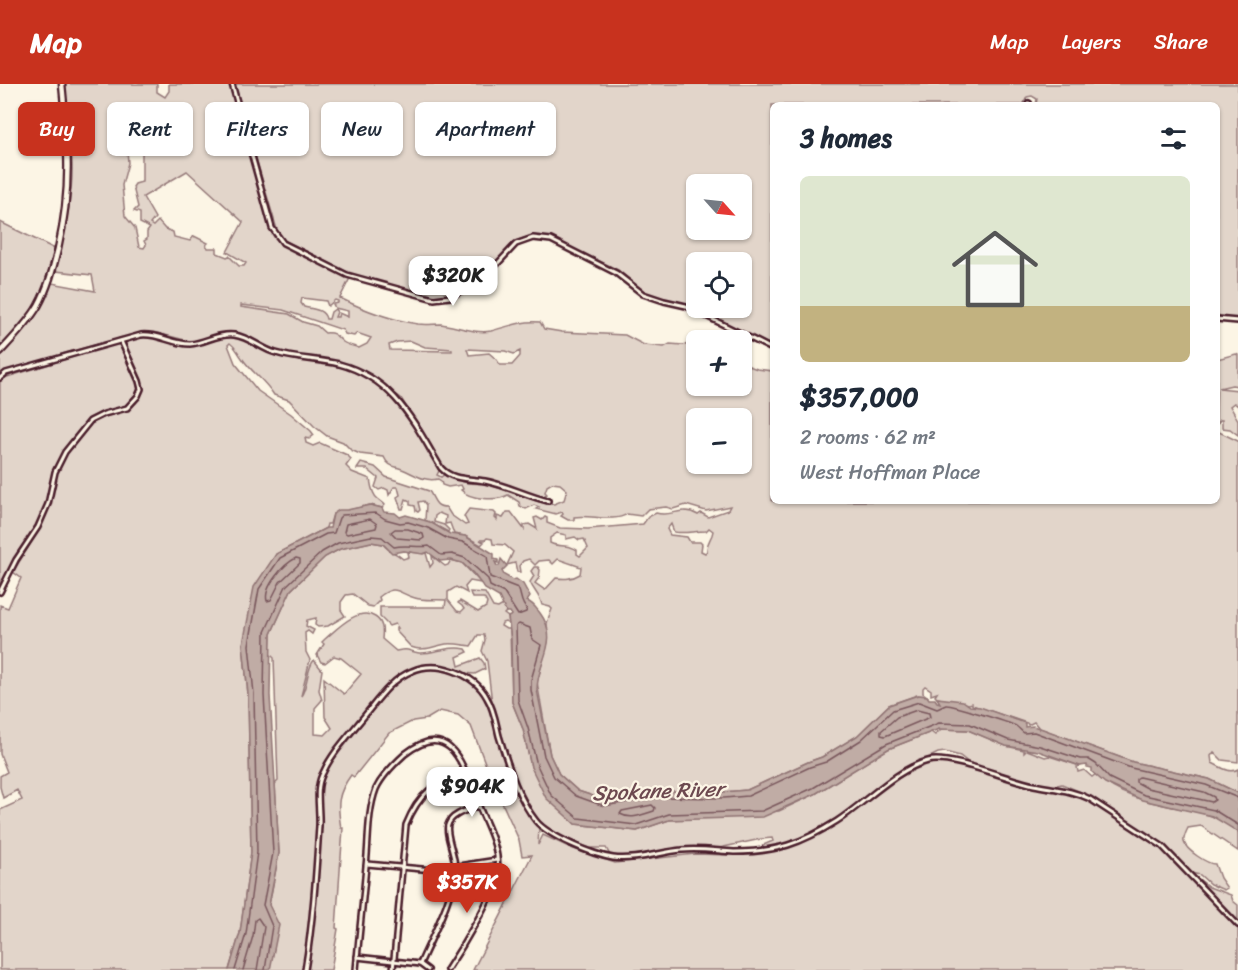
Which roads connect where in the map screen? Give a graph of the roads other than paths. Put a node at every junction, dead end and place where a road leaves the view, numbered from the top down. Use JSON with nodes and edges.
{"nodes":[{"id":1,"x":62,"y":84,"type":"edge"},
{"id":2,"x":232,"y":84,"type":"edge"},
{"id":3,"x":1220,"y":319,"type":"edge"},
{"id":4,"x":1238,"y":321,"type":"edge"},
{"id":5,"x":120,"y":341,"type":"junction"},
{"id":6,"x":770,"y":348,"type":"edge"},
{"id":7,"x":0,"y":352,"type":"edge"},
{"id":8,"x":0,"y":378,"type":"edge"},
{"id":9,"x":548,"y":501,"type":"dead end"},
{"id":10,"x":0,"y":592,"type":"edge"},
{"id":11,"x":465,"y":772,"type":"junction"},
{"id":12,"x":479,"y":806,"type":"junction"},
{"id":13,"x":497,"y":860,"type":"junction"},
{"id":14,"x":367,"y":864,"type":"junction"},
{"id":15,"x":403,"y":867,"type":"junction"},
{"id":16,"x":455,"y":867,"type":"junction"},
{"id":17,"x":1238,"y":925,"type":"edge"},
{"id":18,"x":357,"y":957,"type":"junction"},
{"id":19,"x":394,"y":961,"type":"junction"},
{"id":20,"x":420,"y":964,"type":"junction"},
{"id":21,"x":305,"y":970,"type":"edge"},
{"id":22,"x":356,"y":970,"type":"edge"},
{"id":23,"x":393,"y":970,"type":"edge"},
{"id":24,"x":428,"y":970,"type":"edge"},
{"id":25,"x":447,"y":970,"type":"edge"}],
"edges":[{"from":1,"to":7,"type":"main road"},
{"from":2,"to":6,"type":"street"},
{"from":3,"to":4,"type":"street"},
{"from":5,"to":8,"type":"street"},
{"from":5,"to":9,"type":"street"},
{"from":5,"to":10,"type":"street"},
{"from":11,"to":12,"type":"street"},
{"from":11,"to":14,"type":"street"},
{"from":11,"to":15,"type":"street"},
{"from":12,"to":13,"type":"street"},
{"from":12,"to":16,"type":"street"},
{"from":13,"to":16,"type":"street"},
{"from":13,"to":25,"type":"street"},
{"from":14,"to":15,"type":"street"},
{"from":14,"to":18,"type":"street"},
{"from":15,"to":16,"type":"street"},
{"from":15,"to":19,"type":"street"},
{"from":16,"to":20,"type":"street"},
{"from":17,"to":21,"type":"street"},
{"from":18,"to":19,"type":"street"},
{"from":18,"to":22,"type":"street"},
{"from":19,"to":20,"type":"street"},
{"from":19,"to":23,"type":"street"},
{"from":20,"to":24,"type":"street"}]}
